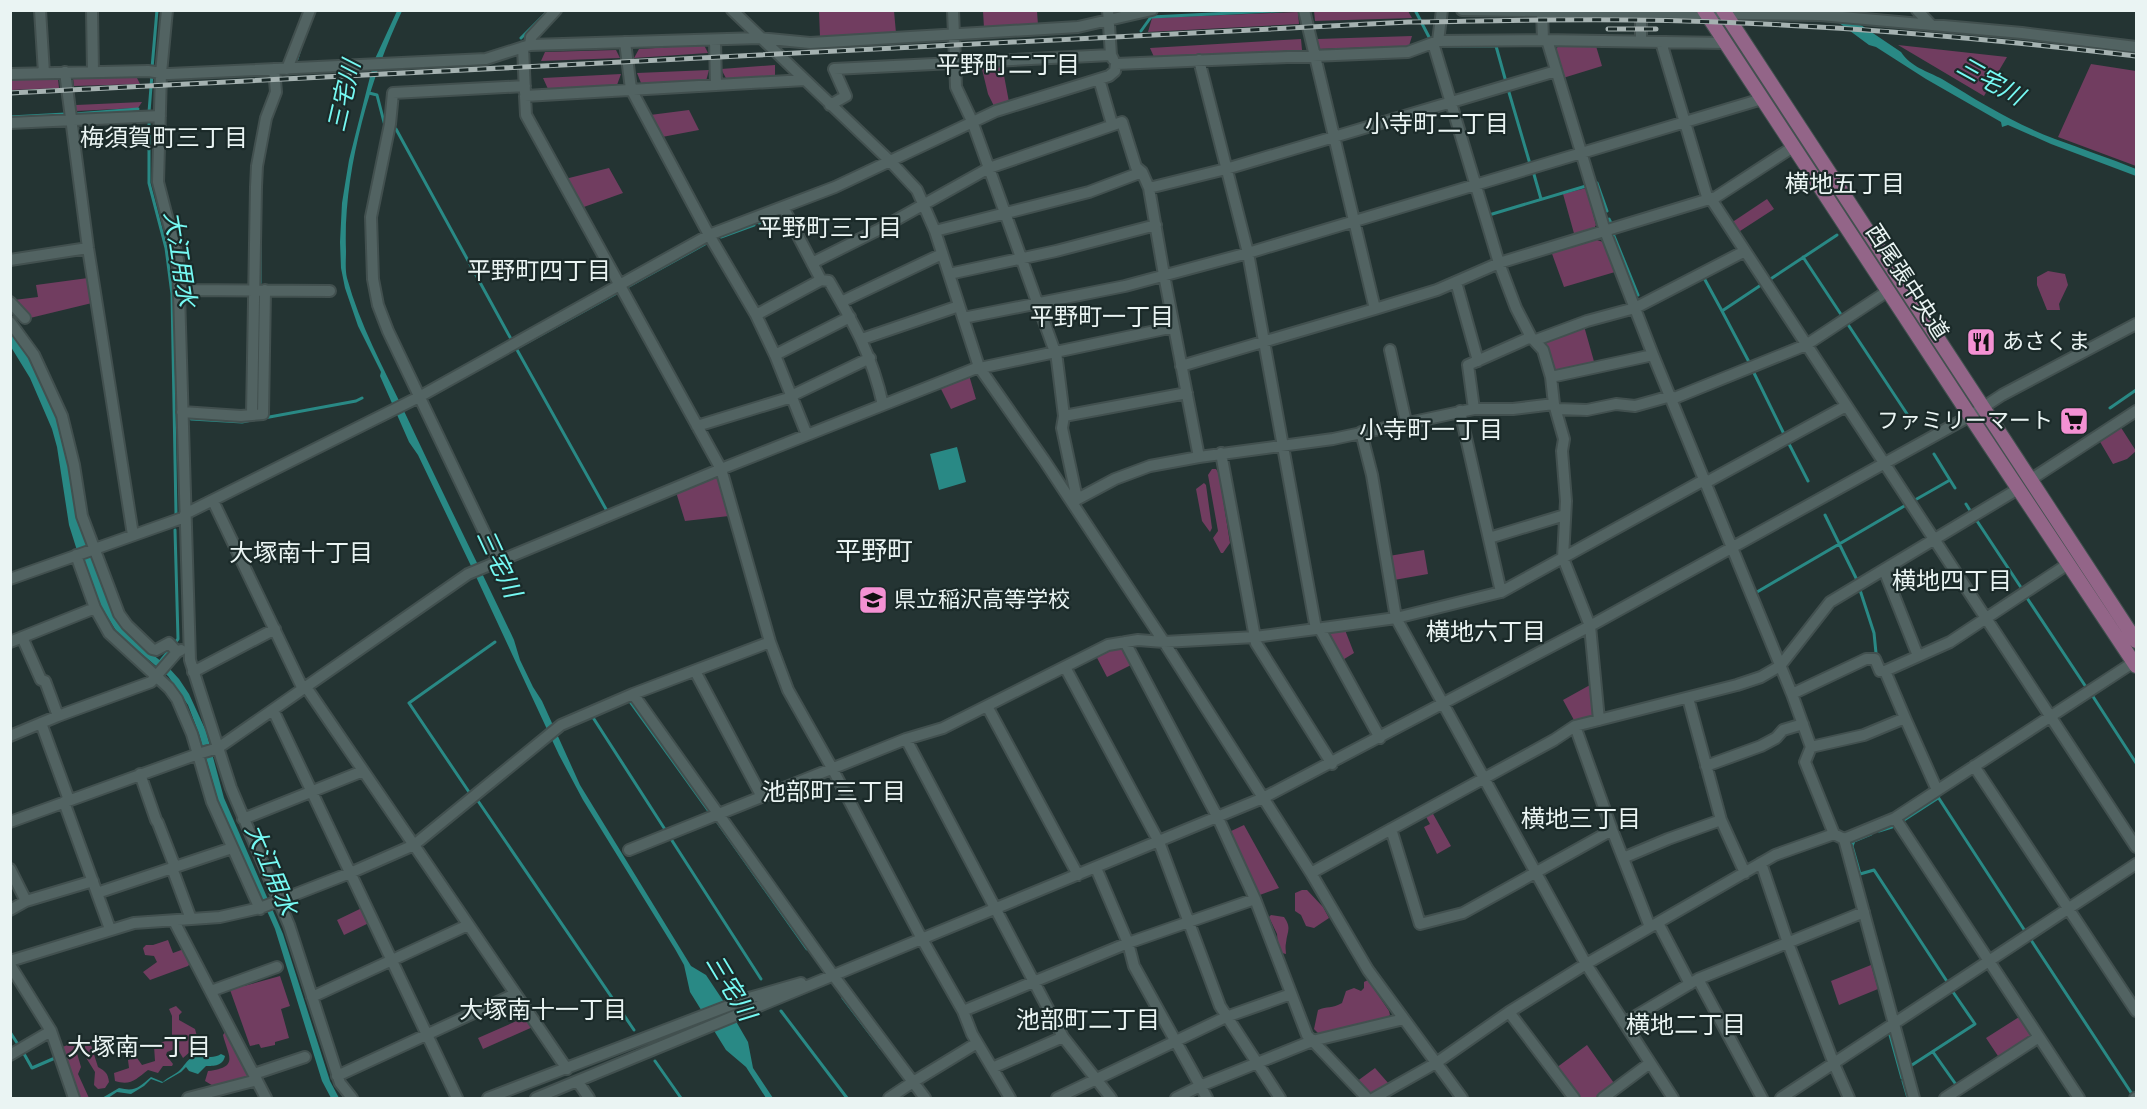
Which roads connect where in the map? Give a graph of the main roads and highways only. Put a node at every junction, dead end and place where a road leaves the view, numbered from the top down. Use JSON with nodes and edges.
{"nodes":[{"id":1,"x":1705,"y":12,"type":"edge"},
{"id":2,"x":1724,"y":12,"type":"edge"},
{"id":3,"x":2136,"y":641,"type":"edge"},
{"id":4,"x":2135,"y":664,"type":"edge"}],
"edges":[{"from":1,"to":4,"type":"main road","name":"西尾張中央道"},
{"from":2,"to":3,"type":"main road","name":"西尾張中央道"}]}
